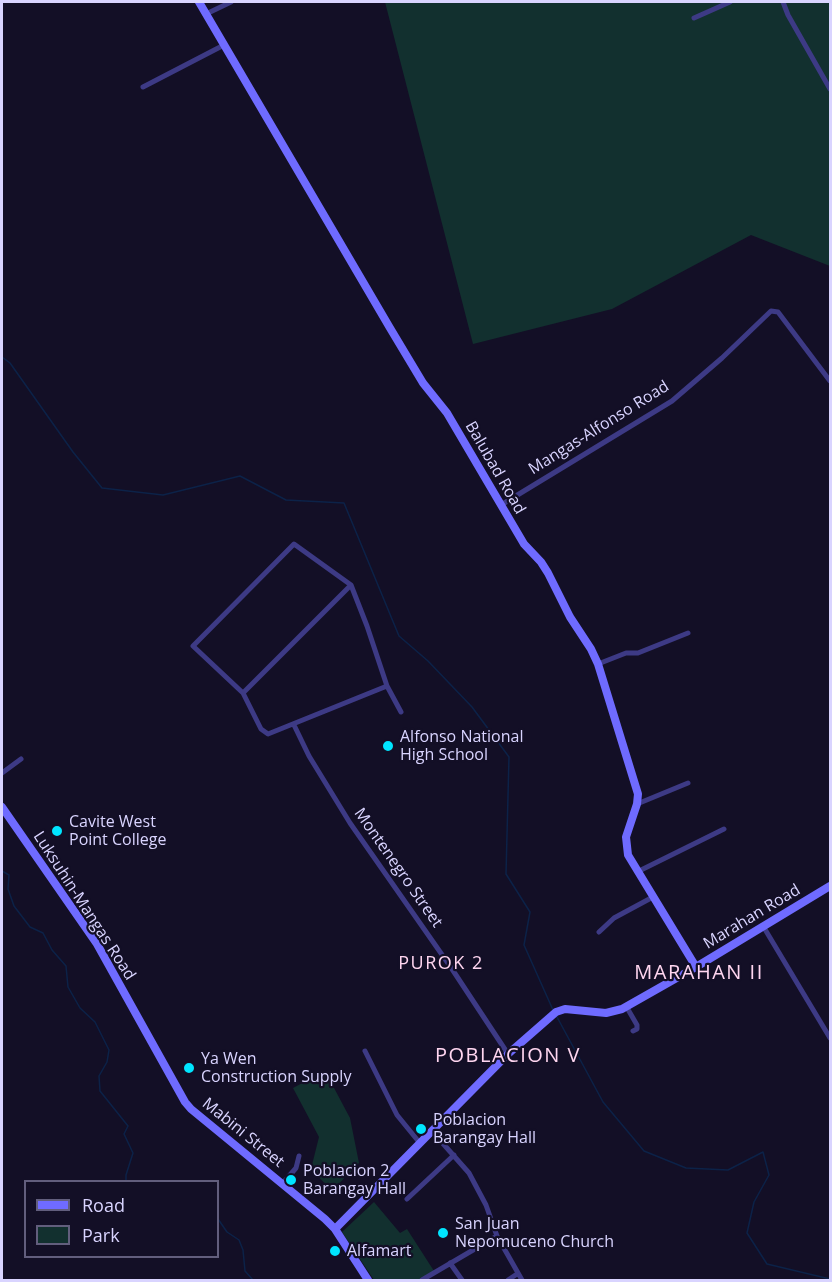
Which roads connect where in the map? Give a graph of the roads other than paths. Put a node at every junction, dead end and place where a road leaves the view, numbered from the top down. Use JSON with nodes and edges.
{"nodes":[{"id":1,"x":199,"y":2,"type":"edge"},
{"id":2,"x":231,"y":2,"type":"edge"},
{"id":3,"x":730,"y":2,"type":"edge"},
{"id":4,"x":783,"y":2,"type":"edge"},
{"id":5,"x":206,"y":14,"type":"junction"},
{"id":6,"x":694,"y":18,"type":"dead end"},
{"id":7,"x":224,"y":45,"type":"junction"},
{"id":8,"x":143,"y":87,"type":"dead end"},
{"id":9,"x":831,"y":89,"type":"edge"},
{"id":10,"x":831,"y":381,"type":"edge"},
{"id":11,"x":501,"y":505,"type":"junction"},
{"id":12,"x":351,"y":585,"type":"junction"},
{"id":13,"x":688,"y":633,"type":"dead end"},
{"id":14,"x":598,"y":664,"type":"junction"},
{"id":15,"x":387,"y":686,"type":"junction"},
{"id":16,"x":243,"y":693,"type":"junction"},
{"id":17,"x":401,"y":712,"type":"dead end"},
{"id":18,"x":294,"y":725,"type":"junction"},
{"id":19,"x":21,"y":759,"type":"dead end"},
{"id":20,"x":2,"y":773,"type":"edge"},
{"id":21,"x":688,"y":783,"type":"dead end"},
{"id":22,"x":637,"y":804,"type":"junction"},
{"id":23,"x":2,"y":807,"type":"edge"},
{"id":24,"x":724,"y":829,"type":"dead end"},
{"id":25,"x":637,"y":872,"type":"junction"},
{"id":26,"x":831,"y":886,"type":"edge"},
{"id":27,"x":653,"y":897,"type":"junction"},
{"id":28,"x":763,"y":927,"type":"junction"},
{"id":29,"x":599,"y":932,"type":"dead end"},
{"id":30,"x":696,"y":967,"type":"junction"},
{"id":31,"x":626,"y":1006,"type":"junction"},
{"id":32,"x":633,"y":1031,"type":"dead end"},
{"id":33,"x":831,"y":1038,"type":"edge"},
{"id":34,"x":365,"y":1051,"type":"dead end"},
{"id":35,"x":508,"y":1054,"type":"junction"},
{"id":36,"x":175,"y":1085,"type":"joint"},
{"id":37,"x":431,"y":1130,"type":"junction"},
{"id":38,"x":419,"y":1142,"type":"junction"},
{"id":39,"x":454,"y":1155,"type":"junction"},
{"id":40,"x":299,"y":1156,"type":"dead end"},
{"id":41,"x":283,"y":1183,"type":"junction"},
{"id":42,"x":407,"y":1199,"type":"dead end"},
{"id":43,"x":335,"y":1229,"type":"junction"},
{"id":44,"x":497,"y":1236,"type":"junction"},
{"id":45,"x":450,"y":1263,"type":"junction"},
{"id":46,"x":517,"y":1274,"type":"junction"},
{"id":47,"x":368,"y":1281,"type":"edge"},
{"id":48,"x":422,"y":1281,"type":"edge"},
{"id":49,"x":462,"y":1281,"type":"edge"},
{"id":50,"x":508,"y":1281,"type":"edge"},
{"id":51,"x":522,"y":1281,"type":"edge"}],
"edges":[{"from":1,"to":5,"type":"main road","name":"Balubad Road"},
{"from":2,"to":5,"type":"street"},
{"from":3,"to":6,"type":"street"},
{"from":4,"to":9,"type":"street"},
{"from":5,"to":7,"type":"main road","name":"Balubad Road"},
{"from":7,"to":8,"type":"street"},
{"from":7,"to":11,"type":"main road","name":"Balubad Road"},
{"from":10,"to":11,"type":"street","name":"Mangas-Alfonso Road"},
{"from":11,"to":14,"type":"main road","name":"Balubad Road"},
{"from":12,"to":15,"type":"street"},
{"from":12,"to":16,"type":"street"},
{"from":12,"to":16,"type":"street"},
{"from":13,"to":14,"type":"street"},
{"from":14,"to":22,"type":"main road","name":"Balubad Road"},
{"from":15,"to":17,"type":"street"},
{"from":15,"to":18,"type":"street"},
{"from":16,"to":18,"type":"street"},
{"from":18,"to":35,"type":"street","name":"Montenegro Street"},
{"from":19,"to":20,"type":"street"},
{"from":21,"to":22,"type":"street"},
{"from":22,"to":25,"type":"main road","name":"Balubad Road"},
{"from":23,"to":36,"type":"main road","name":"Luksuhin-Mangas Road"},
{"from":24,"to":25,"type":"street"},
{"from":25,"to":27,"type":"main road","name":"Balubad Road"},
{"from":26,"to":28,"type":"main road","name":"Marahan Road"},
{"from":27,"to":29,"type":"street"},
{"from":27,"to":30,"type":"main road","name":"Balubad Road"},
{"from":28,"to":30,"type":"main road","name":"Marahan Road"},
{"from":28,"to":33,"type":"street"},
{"from":30,"to":31,"type":"main road","name":"Marahan Road"},
{"from":31,"to":32,"type":"street"},
{"from":31,"to":35,"type":"main road","name":"Marahan Road"},
{"from":34,"to":38,"type":"street"},
{"from":35,"to":37,"type":"main road"},
{"from":36,"to":41,"type":"main road","name":"Mabini Street"},
{"from":37,"to":38,"type":"main road"},
{"from":37,"to":39,"type":"street"},
{"from":38,"to":43,"type":"main road"},
{"from":39,"to":42,"type":"street"},
{"from":39,"to":44,"type":"street"},
{"from":40,"to":41,"type":"street"},
{"from":41,"to":43,"type":"main road","name":"Mabini Street"},
{"from":43,"to":47,"type":"main road","name":"Mabini Street"},
{"from":44,"to":45,"type":"street"},
{"from":44,"to":46,"type":"street"},
{"from":45,"to":48,"type":"street"},
{"from":45,"to":49,"type":"street"},
{"from":46,"to":50,"type":"street"},
{"from":46,"to":51,"type":"street"}]}
